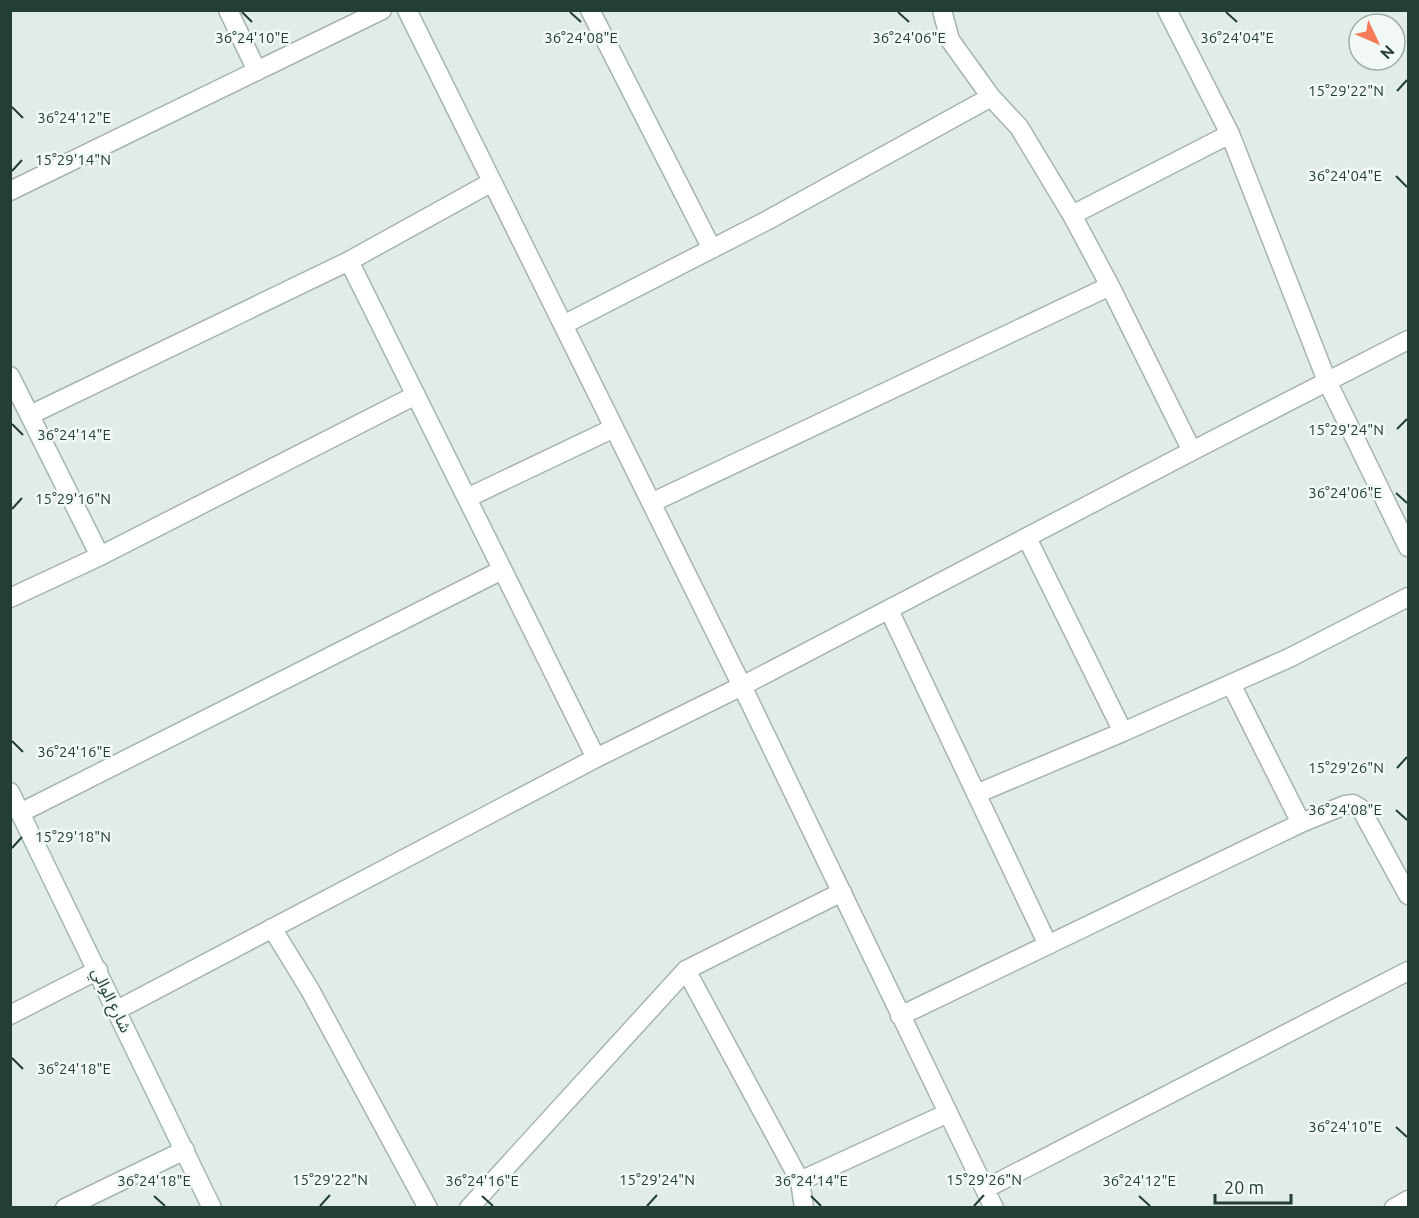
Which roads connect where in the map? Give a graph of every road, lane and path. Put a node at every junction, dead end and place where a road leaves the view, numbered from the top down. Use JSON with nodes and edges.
{"nodes":[{"id":1,"x":228,"y":10,"type":"edge"},
{"id":2,"x":382,"y":10,"type":"edge"},
{"id":3,"x":407,"y":10,"type":"edge"},
{"id":4,"x":590,"y":10,"type":"edge"},
{"id":5,"x":942,"y":10,"type":"edge"},
{"id":6,"x":1167,"y":10,"type":"edge"},
{"id":7,"x":257,"y":71,"type":"junction"},
{"id":8,"x":991,"y":97,"type":"junction"},
{"id":9,"x":1230,"y":134,"type":"junction"},
{"id":10,"x":492,"y":182,"type":"junction"},
{"id":11,"x":10,"y":191,"type":"edge"},
{"id":12,"x":1072,"y":215,"type":"junction"},
{"id":13,"x":712,"y":249,"type":"junction"},
{"id":14,"x":349,"y":261,"type":"junction"},
{"id":15,"x":1110,"y":286,"type":"junction"},
{"id":16,"x":563,"y":325,"type":"junction"},
{"id":17,"x":1408,"y":340,"type":"edge"},
{"id":18,"x":10,"y":376,"type":"edge"},
{"id":19,"x":1327,"y":381,"type":"junction"},
{"id":20,"x":416,"y":395,"type":"junction"},
{"id":21,"x":30,"y":415,"type":"junction"},
{"id":22,"x":614,"y":428,"type":"junction"},
{"id":23,"x":1192,"y":451,"type":"junction"},
{"id":24,"x":467,"y":498,"type":"junction"},
{"id":25,"x":651,"y":503,"type":"junction"},
{"id":26,"x":1027,"y":538,"type":"junction"},
{"id":27,"x":1408,"y":548,"type":"edge"},
{"id":28,"x":100,"y":556,"type":"junction"},
{"id":29,"x":502,"y":570,"type":"junction"},
{"id":30,"x":1408,"y":597,"type":"edge"},
{"id":31,"x":10,"y":598,"type":"edge"},
{"id":32,"x":889,"y":610,"type":"junction"},
{"id":33,"x":1232,"y":684,"type":"junction"},
{"id":34,"x":742,"y":686,"type":"junction"},
{"id":35,"x":1123,"y":732,"type":"junction"},
{"id":36,"x":596,"y":758,"type":"junction"},
{"id":37,"x":10,"y":792,"type":"edge"},
{"id":38,"x":976,"y":794,"type":"junction"},
{"id":39,"x":20,"y":813,"type":"junction"},
{"id":40,"x":1301,"y":823,"type":"junction"},
{"id":41,"x":842,"y":892,"type":"junction"},
{"id":42,"x":1408,"y":895,"type":"edge"},
{"id":43,"x":272,"y":927,"type":"junction"},
{"id":44,"x":1048,"y":945,"type":"junction"},
{"id":45,"x":98,"y":970,"type":"junction"},
{"id":46,"x":686,"y":970,"type":"junction"},
{"id":47,"x":1408,"y":971,"type":"edge"},
{"id":48,"x":117,"y":1010,"type":"junction"},
{"id":49,"x":10,"y":1015,"type":"edge"},
{"id":50,"x":900,"y":1016,"type":"junction"},
{"id":51,"x":948,"y":1113,"type":"junction"},
{"id":52,"x":185,"y":1150,"type":"junction"},
{"id":53,"x":800,"y":1181,"type":"junction"},
{"id":54,"x":985,"y":1190,"type":"junction"},
{"id":55,"x":1408,"y":1200,"type":"edge"},
{"id":56,"x":65,"y":1208,"type":"edge"},
{"id":57,"x":212,"y":1208,"type":"edge"},
{"id":58,"x":428,"y":1208,"type":"edge"},
{"id":59,"x":470,"y":1208,"type":"edge"},
{"id":60,"x":804,"y":1208,"type":"edge"},
{"id":61,"x":994,"y":1208,"type":"edge"},
{"id":62,"x":1394,"y":1208,"type":"edge"}],
"edges":[{"from":1,"to":7,"type":"street"},
{"from":2,"to":7,"type":"street"},
{"from":3,"to":10,"type":"street"},
{"from":4,"to":13,"type":"street"},
{"from":5,"to":8,"type":"street"},
{"from":6,"to":9,"type":"street"},
{"from":7,"to":11,"type":"street"},
{"from":8,"to":12,"type":"street"},
{"from":8,"to":13,"type":"street"},
{"from":9,"to":12,"type":"street"},
{"from":9,"to":19,"type":"street"},
{"from":10,"to":14,"type":"street"},
{"from":10,"to":16,"type":"street"},
{"from":12,"to":15,"type":"street"},
{"from":13,"to":16,"type":"street"},
{"from":14,"to":20,"type":"street"},
{"from":14,"to":21,"type":"street"},
{"from":15,"to":23,"type":"street"},
{"from":15,"to":25,"type":"street"},
{"from":16,"to":22,"type":"street"},
{"from":17,"to":19,"type":"street"},
{"from":18,"to":21,"type":"street"},
{"from":19,"to":23,"type":"street"},
{"from":19,"to":27,"type":"street"},
{"from":20,"to":24,"type":"street"},
{"from":20,"to":28,"type":"street"},
{"from":21,"to":28,"type":"street"},
{"from":22,"to":24,"type":"street"},
{"from":22,"to":25,"type":"street"},
{"from":23,"to":26,"type":"street"},
{"from":24,"to":29,"type":"street"},
{"from":25,"to":34,"type":"street"},
{"from":26,"to":32,"type":"street"},
{"from":26,"to":35,"type":"street"},
{"from":28,"to":31,"type":"street"},
{"from":29,"to":36,"type":"street"},
{"from":29,"to":39,"type":"street"},
{"from":30,"to":33,"type":"street"},
{"from":32,"to":34,"type":"street"},
{"from":32,"to":38,"type":"street"},
{"from":33,"to":35,"type":"street"},
{"from":33,"to":40,"type":"street"},
{"from":34,"to":36,"type":"street"},
{"from":34,"to":41,"type":"street"},
{"from":35,"to":38,"type":"street"},
{"from":36,"to":43,"type":"street"},
{"from":37,"to":39,"type":"street","name":"شارع الوالي"},
{"from":38,"to":44,"type":"street"},
{"from":39,"to":45,"type":"street","name":"شارع الوالي"},
{"from":40,"to":42,"type":"street"},
{"from":40,"to":44,"type":"street"},
{"from":41,"to":46,"type":"street"},
{"from":41,"to":50,"type":"street"},
{"from":43,"to":48,"type":"street"},
{"from":43,"to":58,"type":"street"},
{"from":44,"to":50,"type":"street"},
{"from":45,"to":48,"type":"street","name":"شارع الوالي"},
{"from":45,"to":49,"type":"street"},
{"from":46,"to":53,"type":"street"},
{"from":46,"to":59,"type":"street"},
{"from":47,"to":54,"type":"street"},
{"from":48,"to":52,"type":"street","name":"شارع الوالي"},
{"from":50,"to":51,"type":"street"},
{"from":51,"to":53,"type":"street"},
{"from":51,"to":54,"type":"street"},
{"from":52,"to":56,"type":"street"},
{"from":52,"to":57,"type":"street","name":"شارع الوالي"},
{"from":53,"to":60,"type":"street"},
{"from":54,"to":61,"type":"street"},
{"from":55,"to":62,"type":"street"}]}
